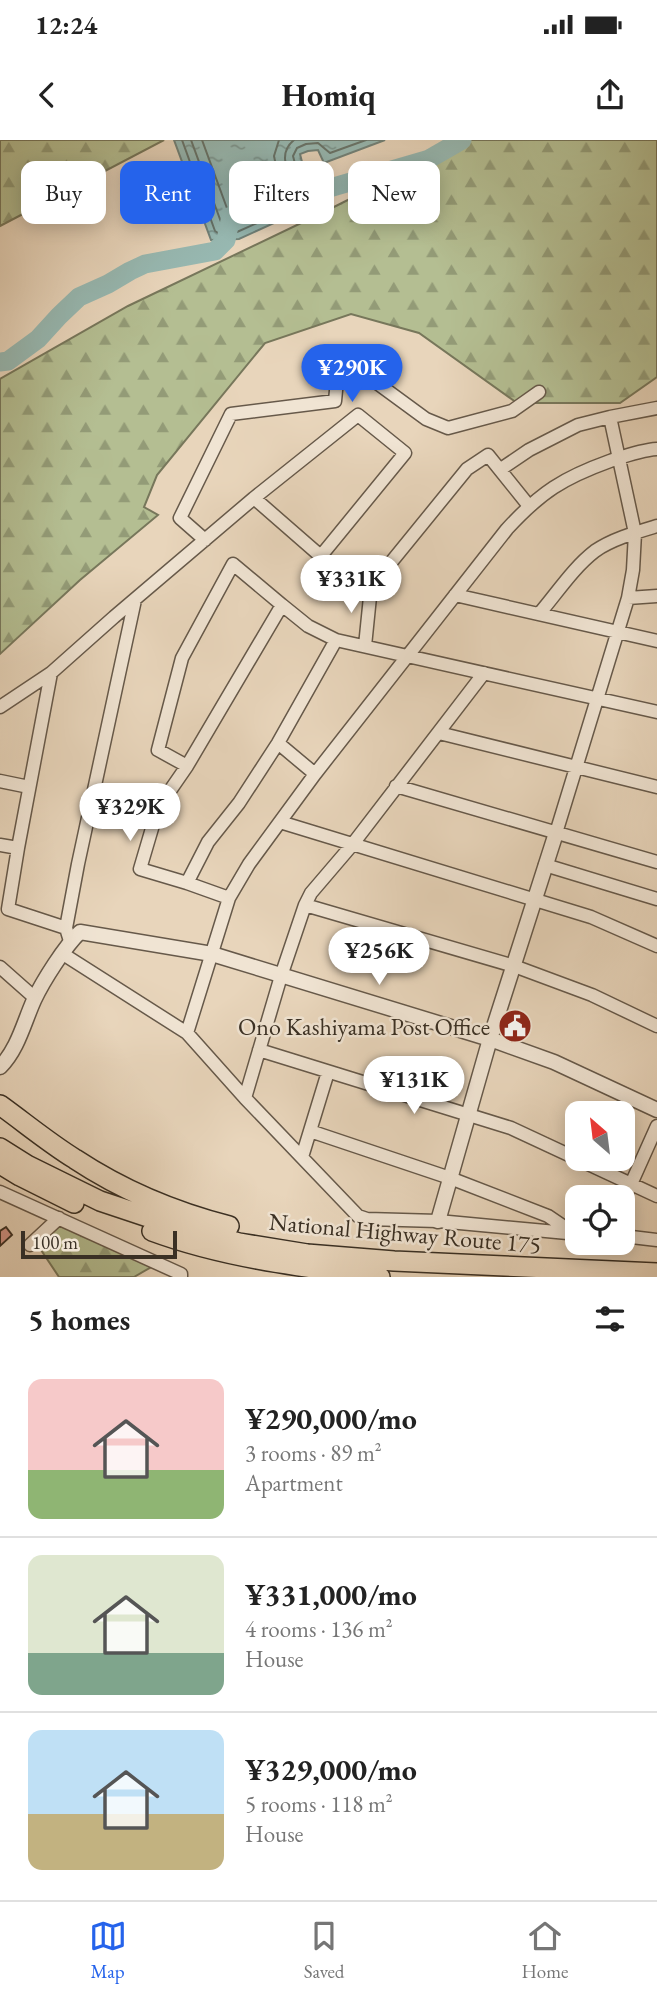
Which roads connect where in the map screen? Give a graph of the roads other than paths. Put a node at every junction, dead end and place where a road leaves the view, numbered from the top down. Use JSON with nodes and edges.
{"nodes":[{"id":1,"x":539,"y":392,"type":"dead end"},
{"id":2,"x":657,"y":408,"type":"edge"},
{"id":3,"x":610,"y":416,"type":"junction"},
{"id":4,"x":657,"y":449,"type":"edge"},
{"id":5,"x":620,"y":458,"type":"junction"},
{"id":6,"x":501,"y":469,"type":"junction"},
{"id":7,"x":254,"y":498,"type":"junction"},
{"id":8,"x":528,"y":506,"type":"junction"},
{"id":9,"x":657,"y":526,"type":"edge"},
{"id":10,"x":635,"y":533,"type":"junction"},
{"id":11,"x":205,"y":541,"type":"junction"},
{"id":12,"x":320,"y":557,"type":"junction"},
{"id":13,"x":371,"y":587,"type":"junction"},
{"id":14,"x":456,"y":595,"type":"junction"},
{"id":15,"x":657,"y":596,"type":"edge"},
{"id":16,"x":628,"y":598,"type":"junction"},
{"id":17,"x":135,"y":600,"type":"junction"},
{"id":18,"x":282,"y":605,"type":"junction"},
{"id":19,"x":539,"y":614,"type":"junction"},
{"id":20,"x":617,"y":632,"type":"junction"},
{"id":21,"x":335,"y":640,"type":"junction"},
{"id":22,"x":657,"y":641,"type":"edge"},
{"id":23,"x":365,"y":646,"type":"junction"},
{"id":24,"x":409,"y":656,"type":"junction"},
{"id":25,"x":51,"y":673,"type":"junction"},
{"id":26,"x":484,"y":673,"type":"junction"},
{"id":27,"x":597,"y":698,"type":"junction"},
{"id":28,"x":0,"y":707,"type":"edge"},
{"id":29,"x":657,"y":712,"type":"edge"},
{"id":30,"x":439,"y":733,"type":"junction"},
{"id":31,"x":278,"y":743,"type":"junction"},
{"id":32,"x":187,"y":765,"type":"junction"},
{"id":33,"x":576,"y":766,"type":"junction"},
{"id":34,"x":315,"y":774,"type":"junction"},
{"id":35,"x":0,"y":781,"type":"edge"},
{"id":36,"x":396,"y":786,"type":"junction"},
{"id":37,"x":657,"y":787,"type":"edge"},
{"id":38,"x":29,"y":788,"type":"junction"},
{"id":39,"x":280,"y":822,"type":"junction"},
{"id":40,"x":556,"y":833,"type":"junction"},
{"id":41,"x":0,"y":845,"type":"edge"},
{"id":42,"x":352,"y":845,"type":"junction"},
{"id":43,"x":18,"y":848,"type":"junction"},
{"id":44,"x":657,"y":862,"type":"edge"},
{"id":45,"x":545,"y":865,"type":"junction"},
{"id":46,"x":187,"y":883,"type":"junction"},
{"id":47,"x":229,"y":898,"type":"junction"},
{"id":48,"x":657,"y":899,"type":"edge"},
{"id":49,"x":535,"y":900,"type":"junction"},
{"id":50,"x":305,"y":905,"type":"junction"},
{"id":51,"x":68,"y":934,"type":"junction"},
{"id":52,"x":657,"y":946,"type":"edge"},
{"id":53,"x":63,"y":954,"type":"junction"},
{"id":54,"x":212,"y":954,"type":"junction"},
{"id":55,"x":514,"y":966,"type":"junction"},
{"id":56,"x":0,"y":967,"type":"edge"},
{"id":57,"x":281,"y":976,"type":"junction"},
{"id":58,"x":35,"y":998,"type":"junction"},
{"id":59,"x":657,"y":1026,"type":"edge"},
{"id":60,"x":187,"y":1033,"type":"junction"},
{"id":61,"x":490,"y":1039,"type":"junction"},
{"id":62,"x":259,"y":1050,"type":"junction"},
{"id":63,"x":1,"y":1066,"type":"edge"},
{"id":64,"x":328,"y":1072,"type":"junction"},
{"id":65,"x":245,"y":1098,"type":"junction"},
{"id":66,"x":0,"y":1105,"type":"edge"},
{"id":67,"x":657,"y":1110,"type":"edge"},
{"id":68,"x":468,"y":1116,"type":"junction"},
{"id":69,"x":657,"y":1126,"type":"edge"},
{"id":70,"x":310,"y":1131,"type":"junction"},
{"id":71,"x":0,"y":1148,"type":"edge"},
{"id":72,"x":302,"y":1157,"type":"junction"},
{"id":73,"x":0,"y":1164,"type":"edge"},
{"id":74,"x":0,"y":1174,"type":"edge"},
{"id":75,"x":450,"y":1178,"type":"junction"},
{"id":76,"x":631,"y":1183,"type":"junction"},
{"id":77,"x":0,"y":1192,"type":"edge"},
{"id":78,"x":657,"y":1196,"type":"edge"},
{"id":79,"x":80,"y":1206,"type":"junction"},
{"id":80,"x":59,"y":1218,"type":"junction"},
{"id":81,"x":438,"y":1222,"type":"junction"},
{"id":82,"x":565,"y":1227,"type":"edge"},
{"id":83,"x":565,"y":1233,"type":"edge"},
{"id":84,"x":635,"y":1237,"type":"edge"},
{"id":85,"x":657,"y":1240,"type":"edge"},
{"id":86,"x":30,"y":1245,"type":"dead end"},
{"id":87,"x":394,"y":1261,"type":"junction"},
{"id":88,"x":657,"y":1273,"type":"edge"},
{"id":89,"x":181,"y":1277,"type":"edge"},
{"id":90,"x":380,"y":1277,"type":"edge"}],
"edges":[{"from":1,"to":11,"type":"street"},
{"from":2,"to":3,"type":"street"},
{"from":3,"to":5,"type":"street"},
{"from":3,"to":6,"type":"street"},
{"from":4,"to":5,"type":"street"},
{"from":5,"to":8,"type":"street"},
{"from":5,"to":10,"type":"street"},
{"from":6,"to":8,"type":"street"},
{"from":6,"to":13,"type":"street"},
{"from":7,"to":11,"type":"street"},
{"from":7,"to":12,"type":"street"},
{"from":7,"to":12,"type":"street"},
{"from":8,"to":14,"type":"street"},
{"from":9,"to":10,"type":"street"},
{"from":10,"to":16,"type":"street"},
{"from":10,"to":19,"type":"street"},
{"from":11,"to":17,"type":"street"},
{"from":12,"to":13,"type":"street"},
{"from":13,"to":23,"type":"street"},
{"from":14,"to":19,"type":"street"},
{"from":14,"to":24,"type":"street"},
{"from":15,"to":16,"type":"street"},
{"from":16,"to":20,"type":"street"},
{"from":17,"to":25,"type":"street"},
{"from":17,"to":51,"type":"street"},
{"from":18,"to":21,"type":"street"},
{"from":18,"to":32,"type":"street"},
{"from":18,"to":32,"type":"street"},
{"from":19,"to":20,"type":"street"},
{"from":20,"to":22,"type":"street"},
{"from":20,"to":27,"type":"street"},
{"from":21,"to":23,"type":"street"},
{"from":21,"to":31,"type":"street"},
{"from":23,"to":24,"type":"street"},
{"from":24,"to":26,"type":"street"},
{"from":24,"to":34,"type":"street"},
{"from":25,"to":28,"type":"street"},
{"from":25,"to":38,"type":"street"},
{"from":26,"to":27,"type":"street"},
{"from":26,"to":30,"type":"street"},
{"from":27,"to":29,"type":"street"},
{"from":27,"to":33,"type":"street"},
{"from":30,"to":33,"type":"street"},
{"from":30,"to":36,"type":"street"},
{"from":31,"to":34,"type":"street"},
{"from":31,"to":46,"type":"street"},
{"from":32,"to":46,"type":"street"},
{"from":33,"to":37,"type":"street"},
{"from":33,"to":40,"type":"street"},
{"from":34,"to":39,"type":"street"},
{"from":35,"to":38,"type":"street"},
{"from":36,"to":40,"type":"street"},
{"from":36,"to":42,"type":"street"},
{"from":38,"to":43,"type":"street"},
{"from":39,"to":42,"type":"street"},
{"from":39,"to":47,"type":"street"},
{"from":40,"to":44,"type":"street"},
{"from":40,"to":45,"type":"street"},
{"from":41,"to":43,"type":"street"},
{"from":42,"to":49,"type":"street"},
{"from":42,"to":50,"type":"street"},
{"from":43,"to":51,"type":"street"},
{"from":45,"to":48,"type":"street"},
{"from":45,"to":49,"type":"street"},
{"from":46,"to":47,"type":"street"},
{"from":47,"to":54,"type":"street"},
{"from":49,"to":52,"type":"street"},
{"from":49,"to":55,"type":"street"},
{"from":50,"to":55,"type":"street"},
{"from":50,"to":57,"type":"street"},
{"from":51,"to":53,"type":"street"},
{"from":51,"to":54,"type":"street"},
{"from":53,"to":58,"type":"street"},
{"from":53,"to":60,"type":"street"},
{"from":54,"to":57,"type":"street"},
{"from":54,"to":60,"type":"street"},
{"from":55,"to":59,"type":"street"},
{"from":55,"to":61,"type":"street"},
{"from":56,"to":58,"type":"street"},
{"from":57,"to":61,"type":"street"},
{"from":57,"to":62,"type":"street"},
{"from":58,"to":63,"type":"street"},
{"from":60,"to":65,"type":"street"},
{"from":61,"to":67,"type":"street"},
{"from":61,"to":68,"type":"street"},
{"from":62,"to":64,"type":"street"},
{"from":62,"to":65,"type":"street"},
{"from":64,"to":68,"type":"street"},
{"from":64,"to":70,"type":"street"},
{"from":65,"to":72,"type":"street"},
{"from":66,"to":87,"type":"highway"},
{"from":68,"to":75,"type":"street"},
{"from":68,"to":76,"type":"street"},
{"from":69,"to":76,"type":"street"},
{"from":70,"to":72,"type":"street"},
{"from":70,"to":75,"type":"street"},
{"from":71,"to":87,"type":"highway","name":"National Highway Route 175"},
{"from":72,"to":81,"type":"street"},
{"from":73,"to":79,"type":"highway","name":"National Highway Route 175"},
{"from":74,"to":79,"type":"highway"},
{"from":75,"to":81,"type":"street"},
{"from":75,"to":82,"type":"street"},
{"from":76,"to":78,"type":"street"},
{"from":77,"to":80,"type":"street"},
{"from":79,"to":90,"type":"highway","name":"National Highway Route 175"},
{"from":80,"to":86,"type":"street"},
{"from":80,"to":89,"type":"street"},
{"from":81,"to":83,"type":"street"},
{"from":84,"to":85,"type":"street"},
{"from":87,"to":88,"type":"highway","name":"National Highway Route 175"}]}
